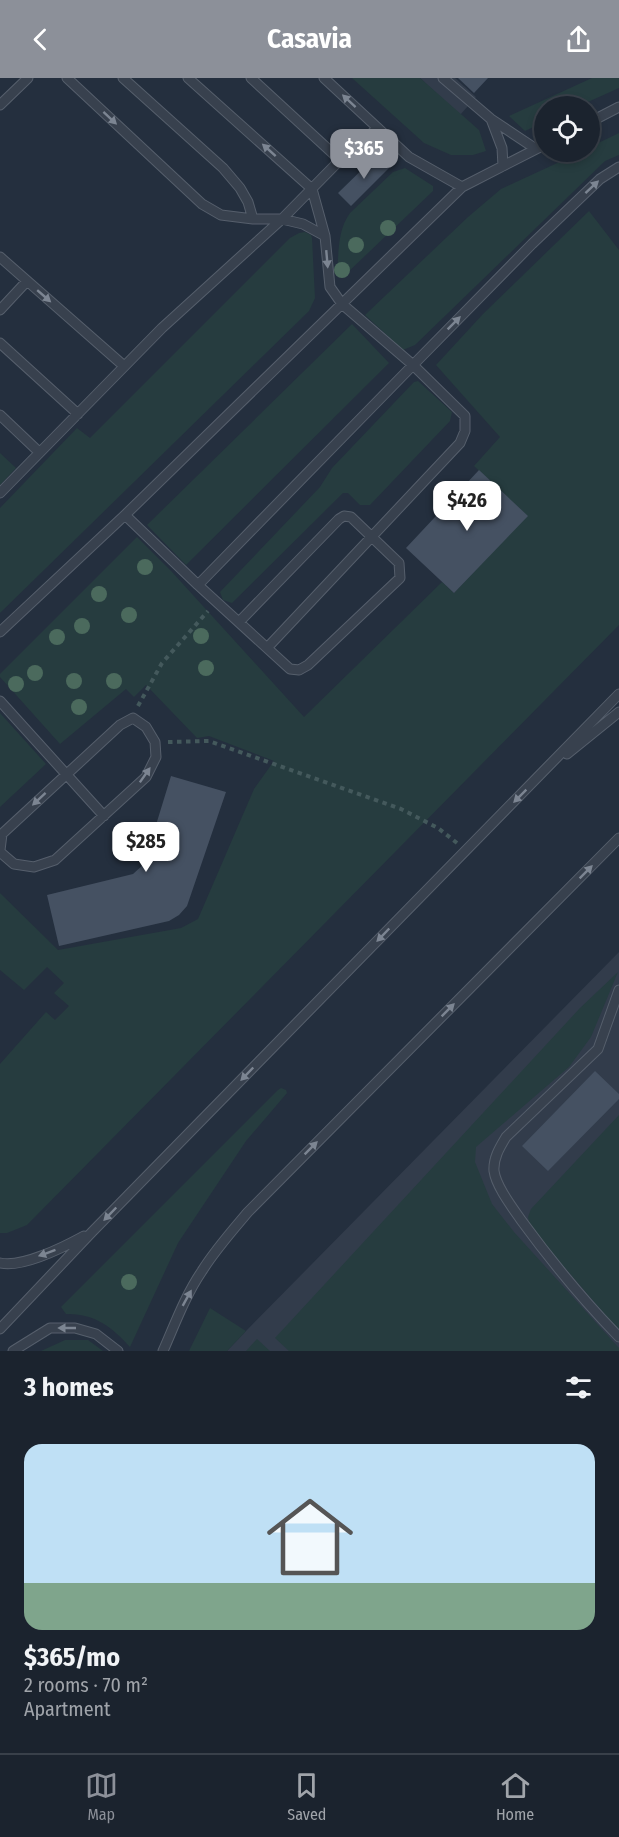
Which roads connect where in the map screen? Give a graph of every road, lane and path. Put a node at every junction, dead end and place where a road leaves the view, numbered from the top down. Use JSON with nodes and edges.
{"nodes":[{"id":1,"x":28,"y":78,"type":"edge"},
{"id":2,"x":67,"y":78,"type":"edge"},
{"id":3,"x":123,"y":78,"type":"edge"},
{"id":4,"x":188,"y":78,"type":"edge"},
{"id":5,"x":251,"y":78,"type":"edge"},
{"id":6,"x":324,"y":78,"type":"edge"},
{"id":7,"x":443,"y":78,"type":"edge"},
{"id":8,"x":0,"y":105,"type":"edge"},
{"id":9,"x":619,"y":107,"type":"edge"},
{"id":10,"x":600,"y":117,"type":"edge"},
{"id":11,"x":491,"y":119,"type":"junction"},
{"id":12,"x":378,"y":128,"type":"junction"},
{"id":13,"x":534,"y":144,"type":"edge"},
{"id":14,"x":534,"y":150,"type":"edge"},
{"id":15,"x":340,"y":160,"type":"junction"},
{"id":16,"x":503,"y":166,"type":"junction"},
{"id":17,"x":619,"y":167,"type":"edge"},
{"id":18,"x":462,"y":187,"type":"junction"},
{"id":19,"x":312,"y":189,"type":"junction"},
{"id":20,"x":253,"y":219,"type":"junction"},
{"id":21,"x":282,"y":219,"type":"junction"},
{"id":22,"x":325,"y":236,"type":"junction"},
{"id":23,"x":0,"y":257,"type":"edge"},
{"id":24,"x":27,"y":281,"type":"junction"},
{"id":25,"x":342,"y":304,"type":"junction"},
{"id":26,"x":0,"y":310,"type":"edge"},
{"id":27,"x":0,"y":343,"type":"edge"},
{"id":28,"x":412,"y":365,"type":"junction"},
{"id":29,"x":124,"y":366,"type":"junction"},
{"id":30,"x":78,"y":414,"type":"junction"},
{"id":31,"x":0,"y":416,"type":"edge"},
{"id":32,"x":39,"y":452,"type":"junction"},
{"id":33,"x":0,"y":493,"type":"edge"},
{"id":34,"x":125,"y":515,"type":"junction"},
{"id":35,"x":372,"y":537,"type":"junction"},
{"id":36,"x":198,"y":585,"type":"junction"},
{"id":37,"x":216,"y":601,"type":"junction"},
{"id":38,"x":239,"y":622,"type":"junction"},
{"id":39,"x":0,"y":632,"type":"edge"},
{"id":40,"x":267,"y":648,"type":"junction"},
{"id":41,"x":619,"y":694,"type":"edge"},
{"id":42,"x":0,"y":701,"type":"edge"},
{"id":43,"x":619,"y":712,"type":"edge"},
{"id":44,"x":133,"y":718,"type":"junction"},
{"id":45,"x":155,"y":742,"type":"junction"},
{"id":46,"x":67,"y":774,"type":"junction"},
{"id":47,"x":535,"y":780,"type":"junction"},
{"id":48,"x":104,"y":816,"type":"junction"},
{"id":49,"x":619,"y":836,"type":"edge"},
{"id":50,"x":467,"y":850,"type":"junction"},
{"id":51,"x":0,"y":851,"type":"edge"},
{"id":52,"x":619,"y":990,"type":"edge"},
{"id":53,"x":92,"y":1232,"type":"junction"},
{"id":54,"x":0,"y":1263,"type":"edge"},
{"id":55,"x":0,"y":1329,"type":"edge"},
{"id":56,"x":619,"y":1337,"type":"edge"},
{"id":57,"x":13,"y":1351,"type":"edge"},
{"id":58,"x":118,"y":1351,"type":"edge"},
{"id":59,"x":163,"y":1351,"type":"edge"}],
"edges":[{"from":1,"to":8,"type":"lane"},
{"from":2,"to":20,"type":"lane","one_way":true},
{"from":3,"to":20,"type":"lane"},
{"from":19,"to":4,"type":"lane","one_way":true},
{"from":5,"to":15,"type":"lane"},
{"from":12,"to":6,"type":"lane","one_way":true},
{"from":7,"to":11,"type":"lane"},
{"from":9,"to":10,"type":"lane"},
{"from":11,"to":13,"type":"lane"},
{"from":11,"to":16,"type":"lane"},
{"from":12,"to":15,"type":"lane"},
{"from":12,"to":18,"type":"lane"},
{"from":14,"to":16,"type":"lane"},
{"from":15,"to":19,"type":"lane"},
{"from":16,"to":18,"type":"lane"},
{"from":28,"to":17,"type":"lane","one_way":true},
{"from":18,"to":25,"type":"lane"},
{"from":19,"to":21,"type":"lane"},
{"from":19,"to":22,"type":"lane"},
{"from":20,"to":21,"type":"lane"},
{"from":21,"to":22,"type":"lane"},
{"from":21,"to":29,"type":"lane"},
{"from":22,"to":25,"type":"lane","one_way":true},
{"from":23,"to":24,"type":"lane"},
{"from":24,"to":26,"type":"lane"},
{"from":24,"to":29,"type":"lane","one_way":true},
{"from":25,"to":28,"type":"lane"},
{"from":25,"to":34,"type":"lane"},
{"from":27,"to":30,"type":"lane"},
{"from":28,"to":35,"type":"lane"},
{"from":28,"to":36,"type":"lane"},
{"from":29,"to":30,"type":"lane"},
{"from":30,"to":32,"type":"lane"},
{"from":31,"to":32,"type":"lane"},
{"from":32,"to":33,"type":"lane"},
{"from":34,"to":36,"type":"lane"},
{"from":34,"to":39,"type":"lane"},
{"from":35,"to":38,"type":"lane"},
{"from":35,"to":40,"type":"lane"},
{"from":35,"to":40,"type":"lane"},
{"from":36,"to":37,"type":"lane"},
{"from":37,"to":38,"type":"lane"},
{"from":37,"to":44,"type":"path"},
{"from":38,"to":40,"type":"lane"},
{"from":41,"to":47,"type":"lane"},
{"from":42,"to":46,"type":"lane"},
{"from":43,"to":47,"type":"lane"},
{"from":44,"to":45,"type":"lane"},
{"from":44,"to":46,"type":"lane"},
{"from":48,"to":45,"type":"lane","one_way":true},
{"from":45,"to":50,"type":"path"},
{"from":46,"to":48,"type":"lane"},
{"from":46,"to":51,"type":"lane","one_way":true},
{"from":47,"to":50,"type":"lane","one_way":true},
{"from":48,"to":51,"type":"lane"},
{"from":59,"to":49,"type":"lane","one_way":true},
{"from":50,"to":53,"type":"lane","one_way":true},
{"from":52,"to":56,"type":"lane"},
{"from":53,"to":54,"type":"lane","one_way":true},
{"from":53,"to":55,"type":"lane"},
{"from":58,"to":57,"type":"lane","one_way":true}]}
